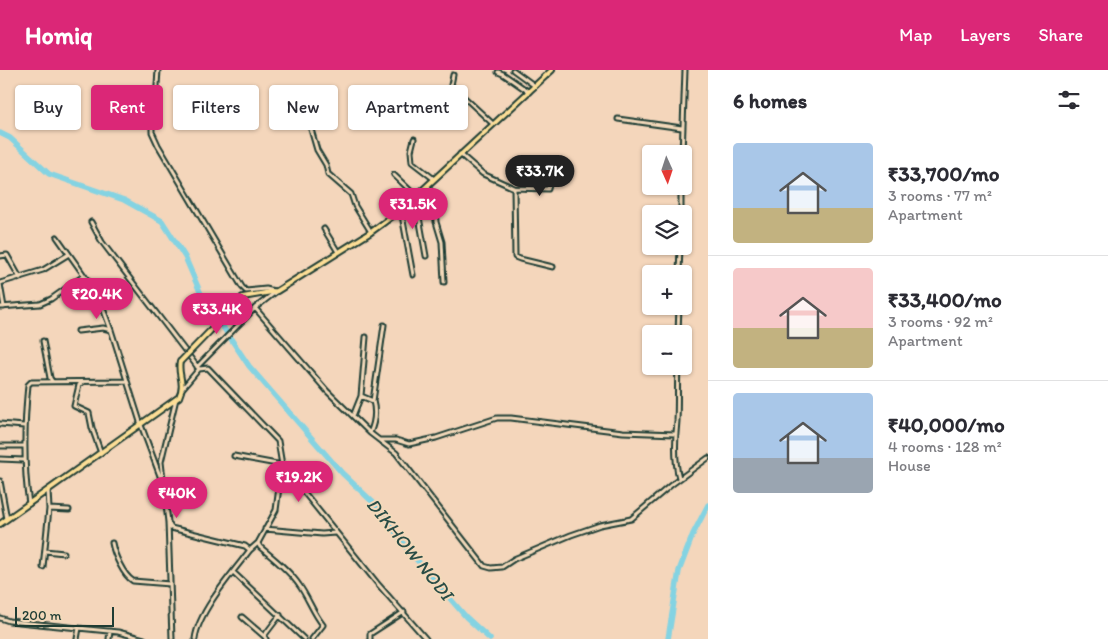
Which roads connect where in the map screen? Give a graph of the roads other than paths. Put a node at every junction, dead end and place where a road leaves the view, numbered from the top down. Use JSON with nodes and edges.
{"nodes":[{"id":1,"x":158,"y":70,"type":"edge"},
{"id":2,"x":513,"y":70,"type":"edge"},
{"id":3,"x":552,"y":70,"type":"edge"},
{"id":4,"x":686,"y":70,"type":"edge"},
{"id":5,"x":498,"y":72,"type":"dead end"},
{"id":6,"x":453,"y":75,"type":"dead end"},
{"id":7,"x":535,"y":86,"type":"junction"},
{"id":8,"x":529,"y":92,"type":"junction"},
{"id":9,"x":618,"y":119,"type":"dead end"},
{"id":10,"x":493,"y":124,"type":"junction"},
{"id":11,"x":682,"y":128,"type":"junction"},
{"id":12,"x":311,"y":130,"type":"edge"},
{"id":13,"x":414,"y":139,"type":"dead end"},
{"id":14,"x":682,"y":145,"type":"edge"},
{"id":15,"x":460,"y":154,"type":"junction"},
{"id":16,"x":394,"y":175,"type":"dead end"},
{"id":17,"x":434,"y":180,"type":"junction"},
{"id":18,"x":549,"y":184,"type":"dead end"},
{"id":19,"x":428,"y":185,"type":"junction"},
{"id":20,"x":514,"y":188,"type":"junction"},
{"id":21,"x":416,"y":196,"type":"junction"},
{"id":22,"x":412,"y":200,"type":"junction"},
{"id":23,"x":401,"y":210,"type":"junction"},
{"id":24,"x":91,"y":222,"type":"dead end"},
{"id":25,"x":324,"y":229,"type":"dead end"},
{"id":26,"x":371,"y":232,"type":"junction"},
{"id":27,"x":57,"y":237,"type":"dead end"},
{"id":28,"x":338,"y":252,"type":"junction"},
{"id":29,"x":69,"y":254,"type":"junction"},
{"id":30,"x":0,"y":256,"type":"edge"},
{"id":31,"x":426,"y":256,"type":"dead end"},
{"id":32,"x":553,"y":267,"type":"dead end"},
{"id":33,"x":414,"y":275,"type":"dead end"},
{"id":34,"x":20,"y":278,"type":"junction"},
{"id":35,"x":86,"y":278,"type":"junction"},
{"id":36,"x":444,"y":282,"type":"dead end"},
{"id":37,"x":0,"y":284,"type":"edge"},
{"id":38,"x":277,"y":291,"type":"junction"},
{"id":39,"x":2,"y":307,"type":"edge"},
{"id":40,"x":255,"y":308,"type":"junction"},
{"id":41,"x":384,"y":325,"type":"dead end"},
{"id":42,"x":112,"y":330,"type":"junction"},
{"id":43,"x":78,"y":331,"type":"dead end"},
{"id":44,"x":366,"y":337,"type":"dead end"},
{"id":45,"x":43,"y":341,"type":"dead end"},
{"id":46,"x":199,"y":366,"type":"junction"},
{"id":47,"x":678,"y":375,"type":"edge"},
{"id":48,"x":52,"y":381,"type":"junction"},
{"id":49,"x":126,"y":381,"type":"junction"},
{"id":50,"x":84,"y":382,"type":"junction"},
{"id":51,"x":182,"y":389,"type":"junction"},
{"id":52,"x":361,"y":396,"type":"junction"},
{"id":53,"x":176,"y":399,"type":"junction"},
{"id":54,"x":373,"y":401,"type":"junction"},
{"id":55,"x":353,"y":416,"type":"junction"},
{"id":56,"x":0,"y":424,"type":"edge"},
{"id":57,"x":24,"y":426,"type":"junction"},
{"id":58,"x":141,"y":426,"type":"junction"},
{"id":59,"x":370,"y":433,"type":"junction"},
{"id":60,"x":675,"y":434,"type":"junction"},
{"id":61,"x":380,"y":440,"type":"junction"},
{"id":62,"x":0,"y":446,"type":"edge"},
{"id":63,"x":24,"y":446,"type":"junction"},
{"id":64,"x":101,"y":453,"type":"junction"},
{"id":65,"x":234,"y":456,"type":"dead end"},
{"id":66,"x":708,"y":458,"type":"edge"},
{"id":67,"x":0,"y":459,"type":"edge"},
{"id":68,"x":24,"y":460,"type":"junction"},
{"id":69,"x":282,"y":465,"type":"junction"},
{"id":70,"x":679,"y":478,"type":"junction"},
{"id":71,"x":0,"y":481,"type":"edge"},
{"id":72,"x":163,"y":484,"type":"junction"},
{"id":73,"x":48,"y":489,"type":"junction"},
{"id":74,"x":29,"y":504,"type":"junction"},
{"id":75,"x":49,"y":509,"type":"junction"},
{"id":76,"x":69,"y":510,"type":"dead end"},
{"id":77,"x":7,"y":519,"type":"junction"},
{"id":78,"x":168,"y":522,"type":"junction"},
{"id":79,"x":0,"y":524,"type":"edge"},
{"id":80,"x":265,"y":529,"type":"junction"},
{"id":81,"x":335,"y":533,"type":"junction"},
{"id":82,"x":112,"y":543,"type":"dead end"},
{"id":83,"x":258,"y":543,"type":"junction"},
{"id":84,"x":250,"y":550,"type":"junction"},
{"id":85,"x":45,"y":552,"type":"junction"},
{"id":86,"x":64,"y":553,"type":"dead end"},
{"id":87,"x":43,"y":566,"type":"dead end"},
{"id":88,"x":233,"y":572,"type":"junction"},
{"id":89,"x":170,"y":584,"type":"junction"},
{"id":90,"x":404,"y":612,"type":"junction"},
{"id":91,"x":280,"y":615,"type":"junction"},
{"id":92,"x":0,"y":618,"type":"edge"},
{"id":93,"x":242,"y":618,"type":"dead end"},
{"id":94,"x":78,"y":628,"type":"junction"},
{"id":95,"x":110,"y":631,"type":"junction"},
{"id":96,"x":265,"y":638,"type":"edge"},
{"id":97,"x":77,"y":639,"type":"edge"},
{"id":98,"x":109,"y":639,"type":"edge"},
{"id":99,"x":144,"y":639,"type":"edge"},
{"id":100,"x":172,"y":639,"type":"edge"},
{"id":101,"x":195,"y":639,"type":"edge"},
{"id":102,"x":304,"y":639,"type":"edge"},
{"id":103,"x":312,"y":639,"type":"edge"},
{"id":104,"x":370,"y":639,"type":"edge"},
{"id":105,"x":426,"y":639,"type":"edge"}],
"edges":[{"from":1,"to":38,"type":"street"},
{"from":2,"to":7,"type":"street"},
{"from":3,"to":7,"type":"main road"},
{"from":4,"to":11,"type":"street"},
{"from":5,"to":8,"type":"street"},
{"from":6,"to":10,"type":"street"},
{"from":7,"to":8,"type":"main road"},
{"from":8,"to":10,"type":"main road"},
{"from":9,"to":11,"type":"street"},
{"from":10,"to":15,"type":"main road"},
{"from":11,"to":14,"type":"street"},
{"from":12,"to":26,"type":"street"},
{"from":13,"to":17,"type":"street"},
{"from":15,"to":17,"type":"main road"},
{"from":15,"to":20,"type":"street"},
{"from":16,"to":21,"type":"street"},
{"from":17,"to":19,"type":"main road"},
{"from":18,"to":20,"type":"street"},
{"from":19,"to":21,"type":"main road"},
{"from":19,"to":36,"type":"street"},
{"from":20,"to":32,"type":"street"},
{"from":21,"to":22,"type":"main road"},
{"from":22,"to":23,"type":"main road"},
{"from":22,"to":31,"type":"street"},
{"from":23,"to":26,"type":"main road"},
{"from":23,"to":33,"type":"street"},
{"from":24,"to":46,"type":"street"},
{"from":25,"to":28,"type":"street"},
{"from":26,"to":28,"type":"main road"},
{"from":27,"to":29,"type":"street"},
{"from":28,"to":38,"type":"main road"},
{"from":29,"to":34,"type":"street"},
{"from":29,"to":35,"type":"street"},
{"from":30,"to":34,"type":"street"},
{"from":34,"to":37,"type":"street"},
{"from":35,"to":39,"type":"street"},
{"from":35,"to":42,"type":"street"},
{"from":37,"to":39,"type":"street"},
{"from":38,"to":40,"type":"street"},
{"from":38,"to":51,"type":"main road","bridge":true},
{"from":40,"to":46,"type":"street"},
{"from":40,"to":55,"type":"street"},
{"from":41,"to":54,"type":"street"},
{"from":42,"to":43,"type":"street"},
{"from":42,"to":49,"type":"street"},
{"from":44,"to":52,"type":"street"},
{"from":45,"to":48,"type":"street"},
{"from":46,"to":51,"type":"street"},
{"from":46,"to":69,"type":"street"},
{"from":47,"to":60,"type":"street"},
{"from":48,"to":50,"type":"street"},
{"from":48,"to":57,"type":"street"},
{"from":49,"to":50,"type":"street"},
{"from":49,"to":58,"type":"street"},
{"from":50,"to":64,"type":"street"},
{"from":51,"to":53,"type":"main road"},
{"from":52,"to":54,"type":"street"},
{"from":52,"to":55,"type":"street"},
{"from":53,"to":58,"type":"main road"},
{"from":53,"to":72,"type":"street"},
{"from":54,"to":59,"type":"street"},
{"from":55,"to":59,"type":"street"},
{"from":56,"to":57,"type":"street"},
{"from":57,"to":63,"type":"street"},
{"from":58,"to":64,"type":"main road"},
{"from":58,"to":72,"type":"street"},
{"from":59,"to":61,"type":"street"},
{"from":60,"to":61,"type":"street"},
{"from":60,"to":70,"type":"street"},
{"from":61,"to":70,"type":"street"},
{"from":62,"to":63,"type":"street"},
{"from":63,"to":68,"type":"street"},
{"from":64,"to":73,"type":"main road"},
{"from":65,"to":69,"type":"street"},
{"from":66,"to":70,"type":"street"},
{"from":67,"to":68,"type":"street"},
{"from":68,"to":74,"type":"street"},
{"from":69,"to":80,"type":"street"},
{"from":69,"to":81,"type":"street"},
{"from":71,"to":77,"type":"street"},
{"from":72,"to":78,"type":"street"},
{"from":73,"to":74,"type":"main road"},
{"from":73,"to":75,"type":"street"},
{"from":74,"to":77,"type":"main road"},
{"from":75,"to":76,"type":"street"},
{"from":75,"to":85,"type":"street"},
{"from":77,"to":79,"type":"main road"},
{"from":78,"to":84,"type":"street"},
{"from":78,"to":89,"type":"street"},
{"from":80,"to":81,"type":"street"},
{"from":80,"to":83,"type":"street"},
{"from":81,"to":90,"type":"street"},
{"from":82,"to":89,"type":"street"},
{"from":83,"to":84,"type":"street"},
{"from":83,"to":103,"type":"street"},
{"from":84,"to":88,"type":"street"},
{"from":85,"to":86,"type":"street"},
{"from":85,"to":87,"type":"street"},
{"from":88,"to":91,"type":"street"},
{"from":88,"to":101,"type":"street"},
{"from":89,"to":100,"type":"street"},
{"from":90,"to":104,"type":"street"},
{"from":90,"to":105,"type":"street"},
{"from":91,"to":96,"type":"street"},
{"from":91,"to":102,"type":"street"},
{"from":92,"to":94,"type":"street"},
{"from":93,"to":96,"type":"street"},
{"from":94,"to":95,"type":"street"},
{"from":94,"to":97,"type":"street"},
{"from":95,"to":98,"type":"street"},
{"from":95,"to":99,"type":"street"}]}
